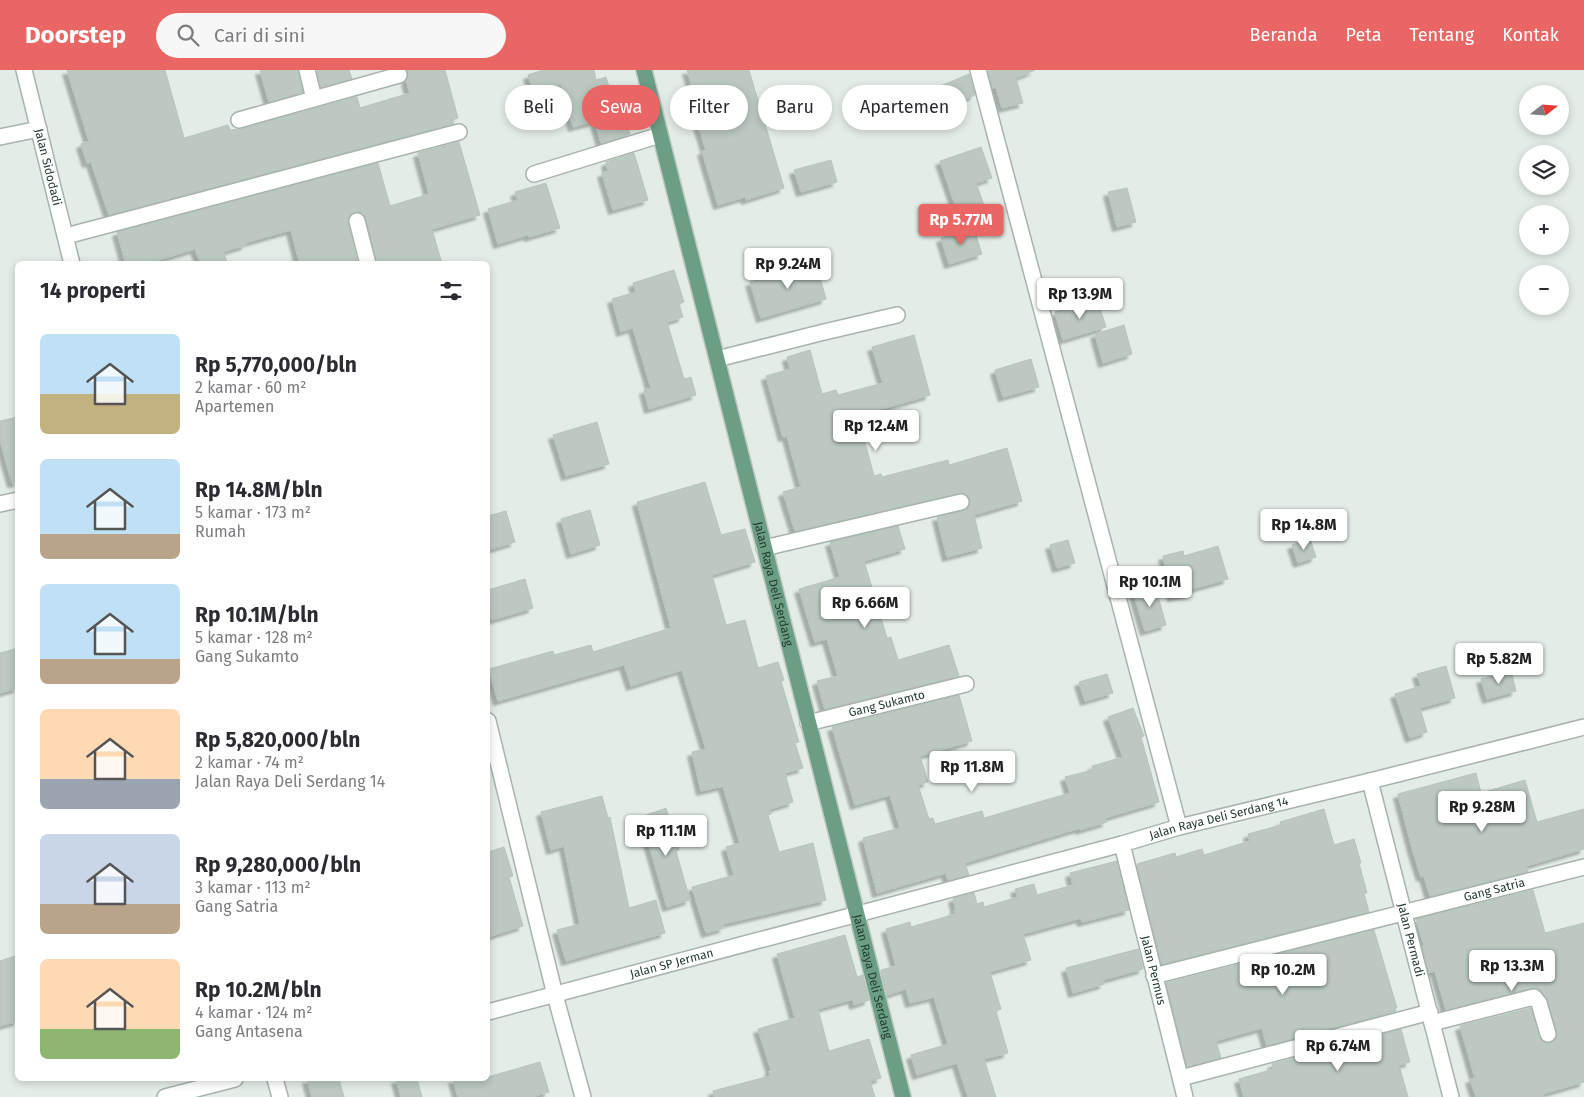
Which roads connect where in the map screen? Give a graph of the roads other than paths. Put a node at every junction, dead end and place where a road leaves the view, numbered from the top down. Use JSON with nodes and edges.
{"nodes":[{"id":1,"x":24,"y":70,"type":"edge"},
{"id":2,"x":307,"y":70,"type":"edge"},
{"id":3,"x":644,"y":70,"type":"edge"},
{"id":4,"x":978,"y":70,"type":"edge"},
{"id":5,"x":399,"y":75,"type":"dead end"},
{"id":6,"x":314,"y":100,"type":"junction"},
{"id":7,"x":239,"y":120,"type":"dead end"},
{"id":8,"x":39,"y":129,"type":"junction"},
{"id":9,"x":460,"y":132,"type":"dead end"},
{"id":10,"x":660,"y":134,"type":"junction"},
{"id":11,"x":0,"y":137,"type":"edge"},
{"id":12,"x":534,"y":174,"type":"dead end"},
{"id":13,"x":357,"y":221,"type":"dead end"},
{"id":14,"x":66,"y":236,"type":"junction"},
{"id":15,"x":71,"y":261,"type":"edge"},
{"id":16,"x":367,"y":261,"type":"edge"},
{"id":17,"x":898,"y":315,"type":"dead end"},
{"id":18,"x":717,"y":359,"type":"junction"},
{"id":19,"x":15,"y":501,"type":"edge"},
{"id":20,"x":961,"y":502,"type":"dead end"},
{"id":21,"x":0,"y":504,"type":"edge"},
{"id":22,"x":764,"y":548,"type":"junction"},
{"id":23,"x":966,"y":684,"type":"dead end"},
{"id":24,"x":808,"y":723,"type":"junction"},
{"id":25,"x":1584,"y":727,"type":"edge"},
{"id":26,"x":490,"y":729,"type":"edge"},
{"id":27,"x":1370,"y":781,"type":"junction"},
{"id":28,"x":1179,"y":827,"type":"junction"},
{"id":29,"x":1122,"y":844,"type":"junction"},
{"id":30,"x":1584,"y":867,"type":"edge"},
{"id":31,"x":1404,"y":913,"type":"junction"},
{"id":32,"x":856,"y":914,"type":"junction"},
{"id":33,"x":1154,"y":976,"type":"junction"},
{"id":34,"x":555,"y":995,"type":"junction"},
{"id":35,"x":490,"y":1011,"type":"edge"},
{"id":36,"x":1431,"y":1018,"type":"junction"},
{"id":37,"x":1548,"y":1034,"type":"dead end"},
{"id":38,"x":1181,"y":1078,"type":"junction"},
{"id":39,"x":227,"y":1081,"type":"edge"},
{"id":40,"x":276,"y":1081,"type":"edge"},
{"id":41,"x":165,"y":1097,"type":"edge"},
{"id":42,"x":280,"y":1097,"type":"edge"},
{"id":43,"x":583,"y":1097,"type":"edge"},
{"id":44,"x":903,"y":1097,"type":"edge"},
{"id":45,"x":1185,"y":1097,"type":"edge"},
{"id":46,"x":1451,"y":1097,"type":"edge"}],
"edges":[{"from":1,"to":8,"type":"street","name":"Jalan Sidodadi"},
{"from":2,"to":6,"type":"street"},
{"from":3,"to":10,"type":"main road","name":"Jalan Raya Deli Serdang"},
{"from":4,"to":28,"type":"street"},
{"from":5,"to":6,"type":"street"},
{"from":6,"to":7,"type":"street"},
{"from":8,"to":11,"type":"street"},
{"from":8,"to":14,"type":"street","name":"Jalan Sidodadi"},
{"from":9,"to":14,"type":"street"},
{"from":10,"to":12,"type":"street"},
{"from":10,"to":18,"type":"main road","name":"Jalan Raya Deli Serdang"},
{"from":13,"to":16,"type":"street"},
{"from":14,"to":15,"type":"street","name":"Jalan Sidodadi"},
{"from":17,"to":18,"type":"street"},
{"from":18,"to":22,"type":"main road","name":"Jalan Raya Deli Serdang"},
{"from":19,"to":21,"type":"street"},
{"from":20,"to":22,"type":"street"},
{"from":22,"to":24,"type":"main road","name":"Jalan Raya Deli Serdang"},
{"from":23,"to":24,"type":"street","name":"Gang Sukamto"},
{"from":24,"to":32,"type":"main road","name":"Jalan Raya Deli Serdang"},
{"from":25,"to":27,"type":"street","name":"Jalan Raya Deli Serdang 14"},
{"from":26,"to":34,"type":"street"},
{"from":27,"to":28,"type":"street","name":"Jalan Raya Deli Serdang 14"},
{"from":27,"to":31,"type":"street","name":"Jalan Permadi"},
{"from":28,"to":29,"type":"street","name":"Jalan Raya Deli Serdang 14"},
{"from":29,"to":32,"type":"street","name":"Jalan Raya Deli Serdang 14"},
{"from":29,"to":33,"type":"street","name":"Jalan Permus"},
{"from":30,"to":31,"type":"street","name":"Gang Satria"},
{"from":31,"to":33,"type":"street","name":"Gang Satria"},
{"from":31,"to":36,"type":"street","name":"Jalan Permadi"},
{"from":32,"to":34,"type":"street","name":"Jalan SP Jerman"},
{"from":32,"to":44,"type":"main road","name":"Jalan Raya Deli Serdang"},
{"from":33,"to":38,"type":"street","name":"Jalan Permus"},
{"from":34,"to":35,"type":"street","name":"Jalan SP Jerman"},
{"from":34,"to":43,"type":"street"},
{"from":36,"to":37,"type":"street"},
{"from":36,"to":38,"type":"street"},
{"from":36,"to":46,"type":"street","name":"Jalan Permadi"},
{"from":38,"to":45,"type":"street","name":"Jalan Permus"},
{"from":39,"to":41,"type":"street"},
{"from":40,"to":42,"type":"street"}]}
